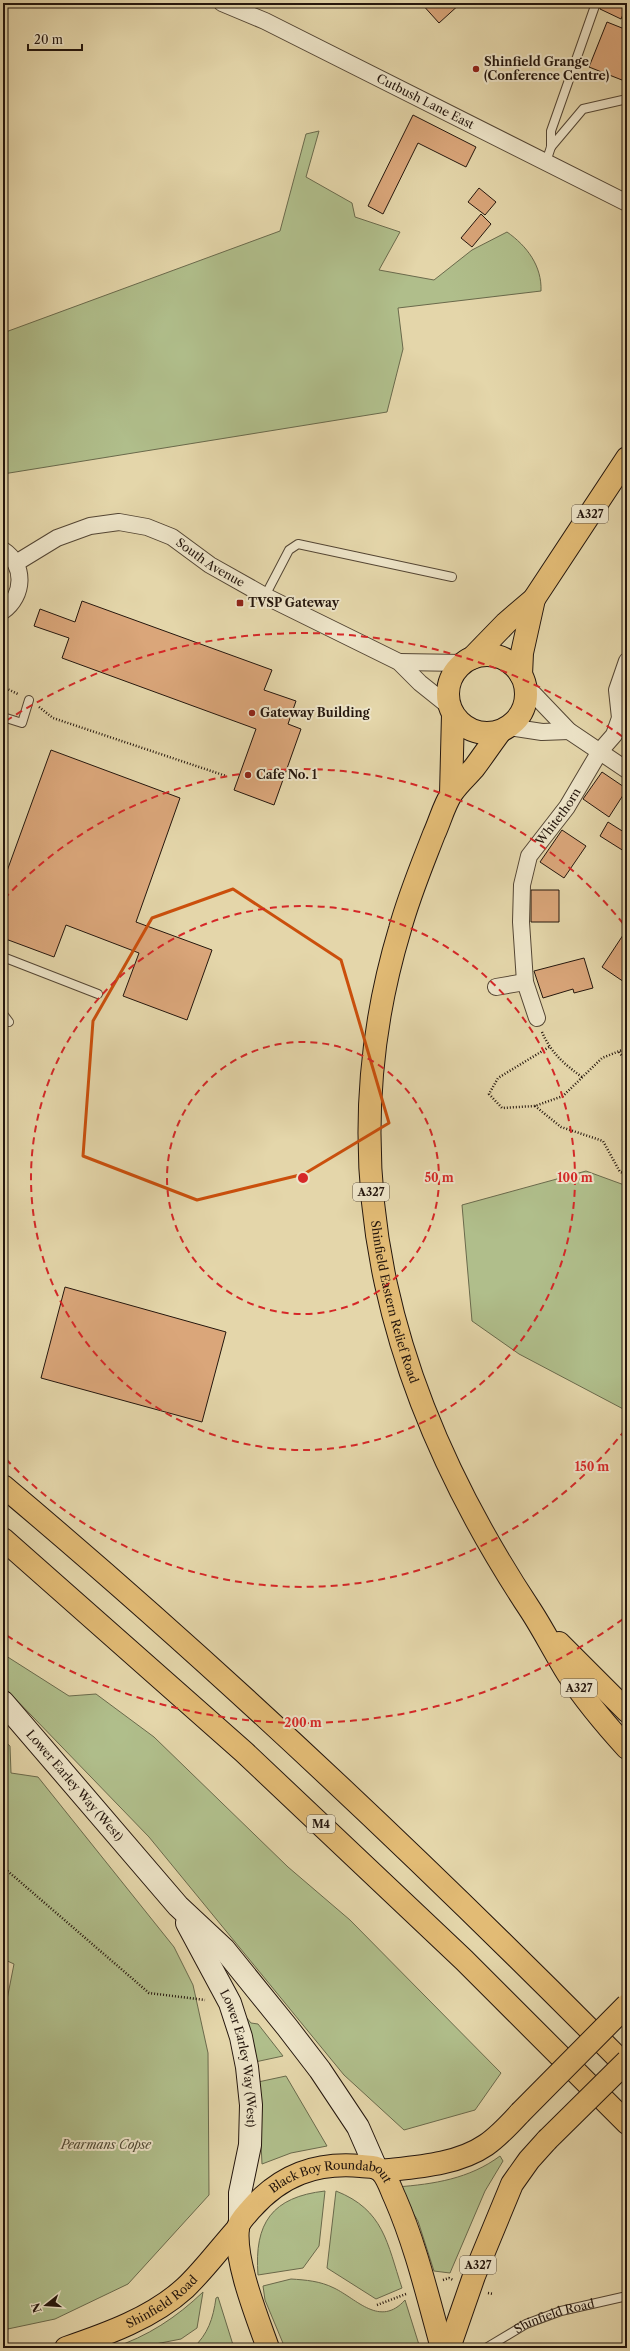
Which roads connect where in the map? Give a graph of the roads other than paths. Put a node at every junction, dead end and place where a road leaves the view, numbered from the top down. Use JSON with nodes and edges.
{"nodes":[{"id":1,"x":222,"y":3,"type":"edge"},
{"id":2,"x":596,"y":3,"type":"edge"},
{"id":3,"x":627,"y":99,"type":"edge"},
{"id":4,"x":548,"y":155,"type":"junction"},
{"id":5,"x":627,"y":203,"type":"edge"},
{"id":6,"x":627,"y":458,"type":"edge"},
{"id":7,"x":3,"y":550,"type":"edge"},
{"id":8,"x":16,"y":563,"type":"junction"},
{"id":9,"x":452,"y":578,"type":"dead end"},
{"id":10,"x":265,"y":596,"type":"junction"},
{"id":11,"x":534,"y":599,"type":"junction"},
{"id":12,"x":3,"y":611,"type":"edge"},
{"id":13,"x":468,"y":660,"type":"junction"},
{"id":14,"x":627,"y":661,"type":"edge"},
{"id":15,"x":399,"y":662,"type":"junction"},
{"id":16,"x":523,"y":680,"type":"junction"},
{"id":17,"x":29,"y":700,"type":"road end"},
{"id":18,"x":451,"y":710,"type":"junction"},
{"id":19,"x":3,"y":717,"type":"edge"},
{"id":20,"x":504,"y":729,"type":"junction"},
{"id":21,"x":568,"y":731,"type":"junction"},
{"id":22,"x":600,"y":751,"type":"junction"},
{"id":23,"x":627,"y":770,"type":"edge"},
{"id":24,"x":451,"y":794,"type":"junction"},
{"id":25,"x":3,"y":957,"type":"edge"},
{"id":26,"x":526,"y":982,"type":"junction"},
{"id":27,"x":496,"y":987,"type":"dead end"},
{"id":28,"x":98,"y":994,"type":"dead end"},
{"id":29,"x":3,"y":1014,"type":"edge"},
{"id":30,"x":536,"y":1018,"type":"road end"},
{"id":31,"x":9,"y":1022,"type":"dead end"},
{"id":32,"x":3,"y":1486,"type":"edge"},
{"id":33,"x":3,"y":1539,"type":"edge"},
{"id":34,"x":538,"y":1623,"type":"junction"},
{"id":35,"x":3,"y":1702,"type":"edge"},
{"id":36,"x":627,"y":1711,"type":"edge"},
{"id":37,"x":627,"y":1748,"type":"edge"},
{"id":38,"x":178,"y":1906,"type":"junction"},
{"id":39,"x":627,"y":2005,"type":"edge"},
{"id":40,"x":627,"y":2061,"type":"edge"},
{"id":41,"x":627,"y":2067,"type":"edge"},
{"id":42,"x":627,"y":2123,"type":"edge"},
{"id":43,"x":378,"y":2169,"type":"junction"},
{"id":44,"x":239,"y":2225,"type":"junction"},
{"id":45,"x":627,"y":2296,"type":"edge"},
{"id":46,"x":66,"y":2348,"type":"edge"},
{"id":47,"x":268,"y":2348,"type":"edge"},
{"id":48,"x":442,"y":2348,"type":"edge"},
{"id":49,"x":449,"y":2348,"type":"edge"},
{"id":50,"x":486,"y":2348,"type":"edge"}],
"edges":[{"from":1,"to":4,"type":"street","name":"Cutbush Lane East"},
{"from":2,"to":4,"type":"lane"},
{"from":3,"to":4,"type":"lane"},
{"from":4,"to":5,"type":"street","name":"Cutbush Lane East"},
{"from":6,"to":11,"type":"main road","number":"A327"},
{"from":7,"to":8,"type":"street"},
{"from":8,"to":10,"type":"street","name":"South Avenue"},
{"from":8,"to":12,"type":"street"},
{"from":9,"to":10,"type":"lane"},
{"from":10,"to":15,"type":"street","name":"South Avenue"},
{"from":11,"to":13,"type":"main road","number":"A327"},
{"from":11,"to":16,"type":"main road","number":"A327"},
{"from":13,"to":15,"type":"street","name":"South Avenue"},
{"from":13,"to":16,"type":"main road"},
{"from":13,"to":18,"type":"main road"},
{"from":14,"to":22,"type":"street","name":"Whitethorn"},
{"from":15,"to":18,"type":"street","name":"South Avenue"},
{"from":16,"to":20,"type":"main road"},
{"from":16,"to":21,"type":"street"},
{"from":17,"to":19,"type":"lane"},
{"from":18,"to":20,"type":"main road"},
{"from":18,"to":24,"type":"main road","name":"Shinfield Eastern Relief Road","number":"A327"},
{"from":20,"to":21,"type":"street"},
{"from":20,"to":24,"type":"main road","name":"Shinfield Eastern Relief Road","number":"A327"},
{"from":21,"to":22,"type":"street"},
{"from":22,"to":23,"type":"street"},
{"from":22,"to":26,"type":"street","name":"Whitethorn"},
{"from":24,"to":34,"type":"main road","name":"Shinfield Eastern Relief Road","number":"A327"},
{"from":25,"to":28,"type":"lane"},
{"from":26,"to":27,"type":"street"},
{"from":26,"to":30,"type":"street","name":"Whitethorn"},
{"from":29,"to":31,"type":"lane"},
{"from":32,"to":41,"type":"main road"},
{"from":33,"to":42,"type":"main road","number":"M4"},
{"from":34,"to":36,"type":"main road","name":"Shinfield Eastern Relief Road","number":"A327"},
{"from":34,"to":37,"type":"main road","name":"Shinfield Eastern Relief Road","number":"A327"},
{"from":35,"to":38,"type":"main road","name":"Lower Earley Way (West)"},
{"from":38,"to":43,"type":"main road","name":"Lower Earley Way (West)"},
{"from":38,"to":44,"type":"main road","name":"Lower Earley Way (West)"},
{"from":39,"to":43,"type":"main road","bridge":true},
{"from":40,"to":49,"type":"main road","number":"A327","bridge":true},
{"from":43,"to":44,"type":"main road","name":"Black Boy Roundabout"},
{"from":43,"to":48,"type":"main road","name":"Black Boy Roundabout"},
{"from":44,"to":46,"type":"main road","name":"Shinfield Road"},
{"from":44,"to":47,"type":"main road"},
{"from":45,"to":50,"type":"lane","name":"Shinfield Road"}]}
